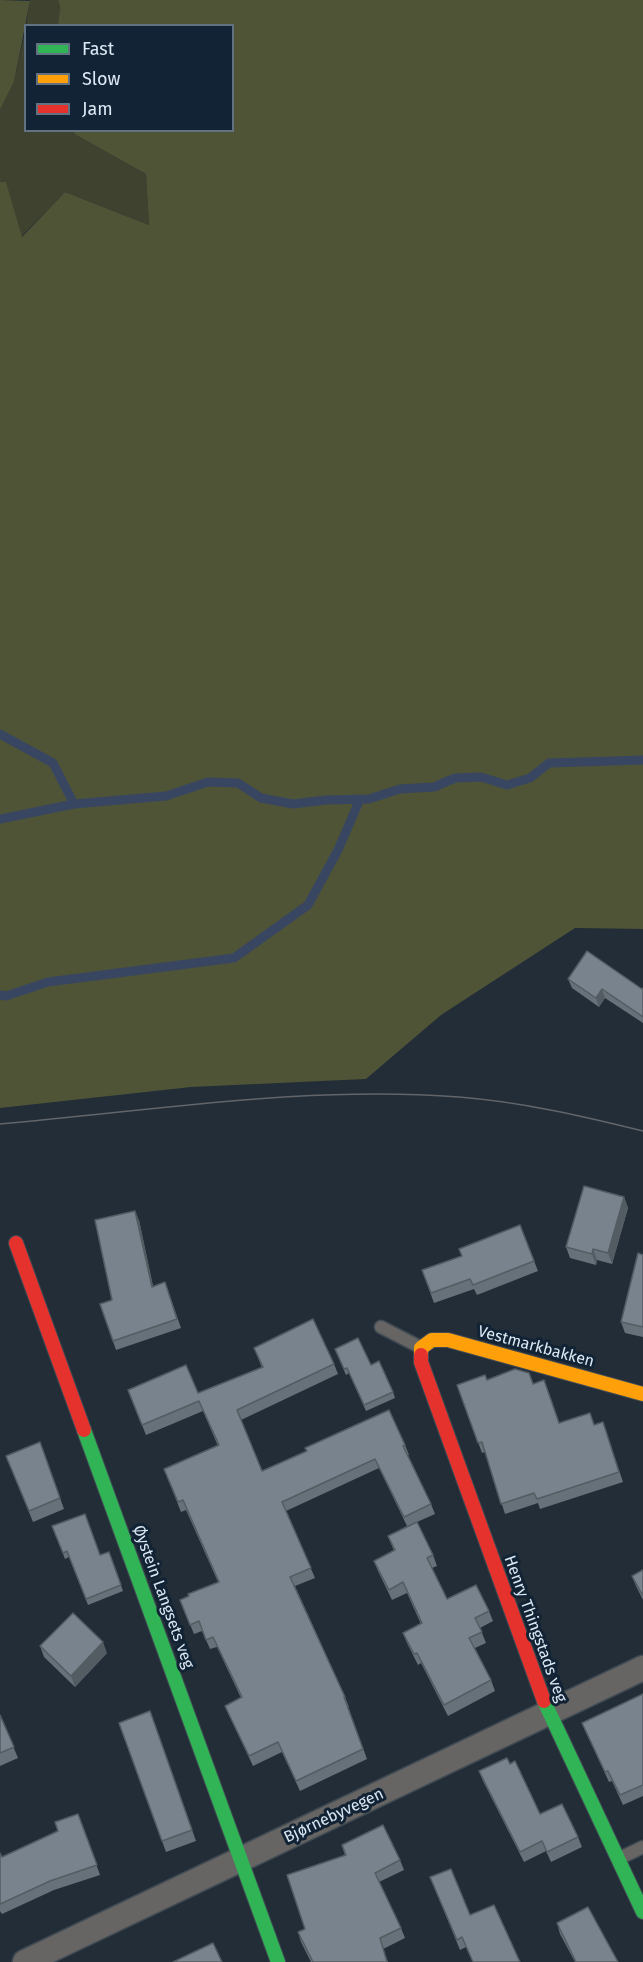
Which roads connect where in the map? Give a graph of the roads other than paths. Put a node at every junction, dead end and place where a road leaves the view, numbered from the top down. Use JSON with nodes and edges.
{"nodes":[{"id":1,"x":16,"y":1243,"type":"dead end"},
{"id":2,"x":381,"y":1327,"type":"dead end"},
{"id":3,"x":421,"y":1348,"type":"junction"},
{"id":4,"x":643,"y":1394,"type":"edge"},
{"id":5,"x":643,"y":1668,"type":"edge"},
{"id":6,"x":549,"y":1715,"type":"junction"},
{"id":7,"x":643,"y":1847,"type":"edge"},
{"id":8,"x":618,"y":1859,"type":"junction"},
{"id":9,"x":241,"y":1860,"type":"junction"},
{"id":10,"x":643,"y":1912,"type":"edge"},
{"id":11,"x":24,"y":1962,"type":"edge"},
{"id":12,"x":278,"y":1962,"type":"edge"}],
"edges":[{"from":1,"to":9,"type":"street","name":"Øystein Langsets veg"},
{"from":2,"to":3,"type":"lane"},
{"from":3,"to":4,"type":"street","name":"Vestmarkbakken"},
{"from":3,"to":6,"type":"street","name":"Henry Thingstads veg"},
{"from":5,"to":6,"type":"street","name":"Bjørnebyvegen"},
{"from":6,"to":8,"type":"street","name":"Henry Thingstads veg"},
{"from":6,"to":9,"type":"street","name":"Bjørnebyvegen"},
{"from":7,"to":8,"type":"lane"},
{"from":8,"to":10,"type":"street","name":"Henry Thingstads veg"},
{"from":9,"to":11,"type":"street","name":"Bjørnebyvegen"},
{"from":9,"to":12,"type":"street","name":"Øystein Langsets veg"}]}
